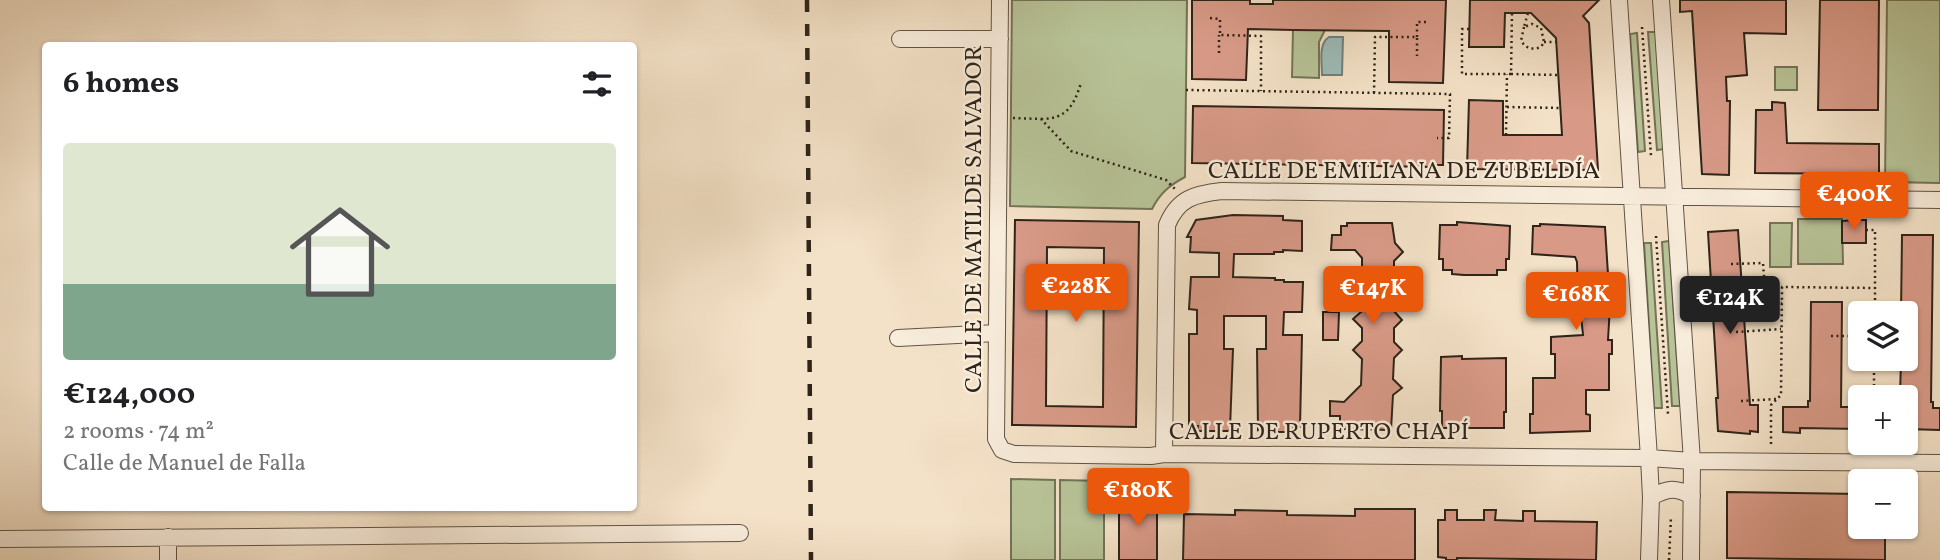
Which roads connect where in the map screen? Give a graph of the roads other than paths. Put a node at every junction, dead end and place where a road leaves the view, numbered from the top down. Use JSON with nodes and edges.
{"nodes":[{"id":1,"x":1000,"y":0,"type":"edge"},
{"id":2,"x":1619,"y":0,"type":"edge"},
{"id":3,"x":1661,"y":0,"type":"edge"},
{"id":4,"x":999,"y":38,"type":"junction"},
{"id":5,"x":900,"y":39,"type":"dead end"},
{"id":6,"x":1633,"y":195,"type":"junction"},
{"id":7,"x":1674,"y":196,"type":"junction"},
{"id":8,"x":1940,"y":200,"type":"edge"},
{"id":9,"x":997,"y":333,"type":"junction"},
{"id":10,"x":898,"y":338,"type":"dead end"},
{"id":11,"x":996,"y":439,"type":"joint"},
{"id":12,"x":1164,"y":454,"type":"junction"},
{"id":13,"x":1649,"y":458,"type":"junction"},
{"id":14,"x":1692,"y":461,"type":"junction"},
{"id":15,"x":1940,"y":463,"type":"edge"},
{"id":16,"x":1692,"y":496,"type":"junction"},
{"id":17,"x":1651,"y":497,"type":"junction"},
{"id":18,"x":740,"y":533,"type":"dead end"},
{"id":19,"x":168,"y":537,"type":"junction"},
{"id":20,"x":0,"y":539,"type":"edge"},
{"id":21,"x":168,"y":560,"type":"edge"},
{"id":22,"x":1649,"y":560,"type":"edge"},
{"id":23,"x":1691,"y":560,"type":"edge"}],
"edges":[{"from":1,"to":4,"type":"street","name":"CALLE DE MATILDE SALVADOR"},
{"from":2,"to":6,"type":"street"},
{"from":3,"to":7,"type":"street"},
{"from":4,"to":5,"type":"street"},
{"from":4,"to":9,"type":"street","name":"CALLE DE MATILDE SALVADOR"},
{"from":6,"to":7,"type":"street","name":"CALLE DE EMILIANA DE ZUBELDÍA"},
{"from":6,"to":12,"type":"street","name":"CALLE DE EMILIANA DE ZUBELDÍA"},
{"from":6,"to":13,"type":"street"},
{"from":7,"to":8,"type":"street","name":"CALLE DE EMILIANA DE ZUBELDÍA"},
{"from":7,"to":14,"type":"street"},
{"from":9,"to":10,"type":"street"},
{"from":9,"to":11,"type":"street","name":"CALLE DE MATILDE SALVADOR"},
{"from":11,"to":12,"type":"street","name":"CALLE DE RUPERTO CHAPÍ"},
{"from":12,"to":13,"type":"street","name":"CALLE DE RUPERTO CHAPÍ"},
{"from":13,"to":14,"type":"street","name":"CALLE DE RUPERTO CHAPÍ"},
{"from":13,"to":17,"type":"street"},
{"from":14,"to":15,"type":"street","name":"CALLE DE RUPERTO CHAPÍ"},
{"from":14,"to":16,"type":"street"},
{"from":16,"to":17,"type":"street"},
{"from":16,"to":23,"type":"street"},
{"from":17,"to":22,"type":"street"},
{"from":18,"to":19,"type":"street"},
{"from":19,"to":20,"type":"street"},
{"from":19,"to":21,"type":"street"}]}
